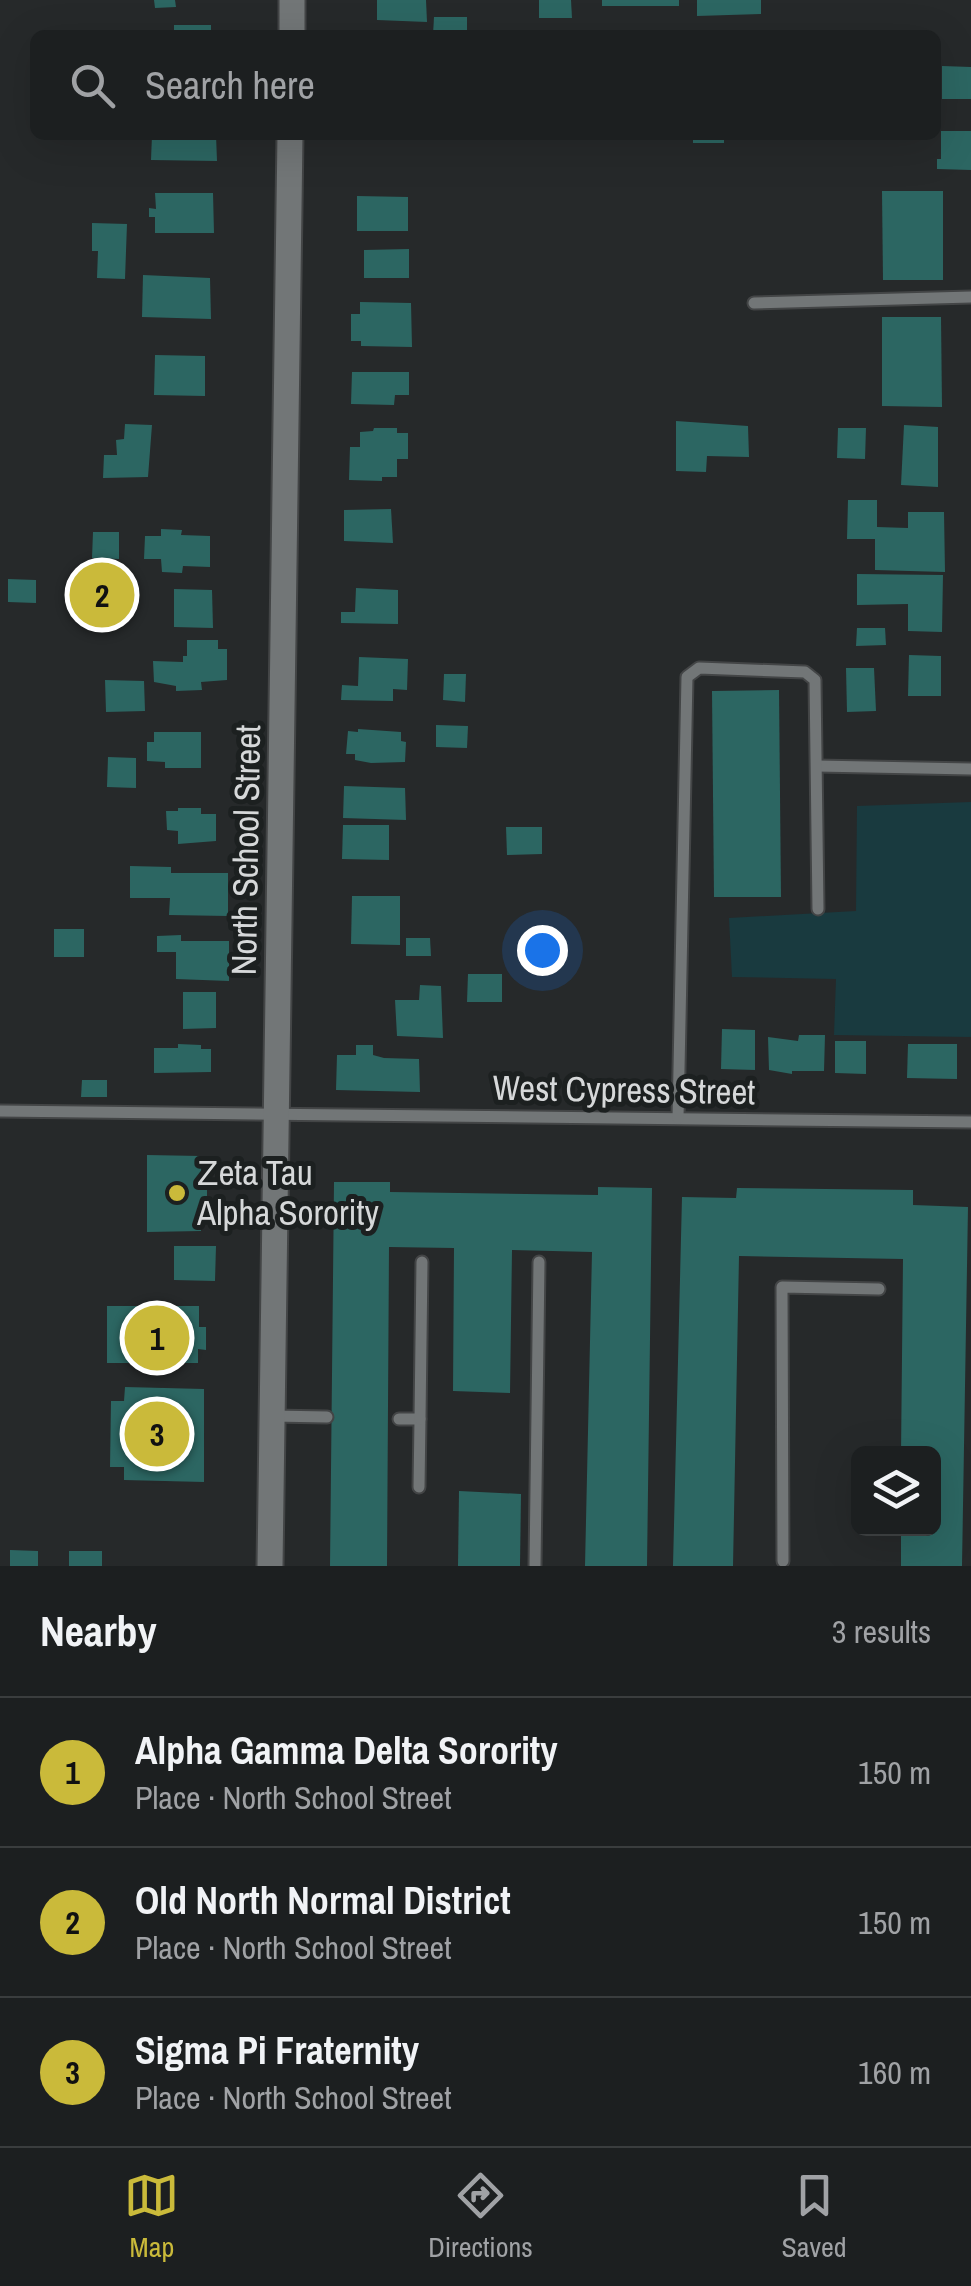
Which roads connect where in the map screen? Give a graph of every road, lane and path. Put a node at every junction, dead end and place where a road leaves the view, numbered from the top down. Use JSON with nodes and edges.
{"nodes":[{"id":1,"x":292,"y":0,"type":"edge"},
{"id":2,"x":292,"y":30,"type":"edge"},
{"id":3,"x":290,"y":140,"type":"edge"},
{"id":4,"x":971,"y":297,"type":"edge"},
{"id":5,"x":754,"y":302,"type":"dead end"},
{"id":6,"x":817,"y":766,"type":"junction"},
{"id":7,"x":971,"y":769,"type":"edge"},
{"id":8,"x":818,"y":908,"type":"dead end"},
{"id":9,"x":0,"y":1111,"type":"edge"},
{"id":10,"x":277,"y":1115,"type":"junction"},
{"id":11,"x":678,"y":1118,"type":"junction"},
{"id":12,"x":971,"y":1122,"type":"edge"},
{"id":13,"x":422,"y":1262,"type":"dead end"},
{"id":14,"x":539,"y":1262,"type":"dead end"},
{"id":15,"x":879,"y":1289,"type":"dead end"},
{"id":16,"x":273,"y":1416,"type":"junction"},
{"id":17,"x":327,"y":1417,"type":"dead end"},
{"id":18,"x":399,"y":1419,"type":"dead end"},
{"id":19,"x":420,"y":1419,"type":"junction"},
{"id":20,"x":418,"y":1487,"type":"dead end"},
{"id":21,"x":783,"y":1561,"type":"dead end"},
{"id":22,"x":536,"y":1565,"type":"edge"},
{"id":23,"x":270,"y":1566,"type":"edge"}],
"edges":[{"from":1,"to":2,"type":"street"},
{"from":3,"to":10,"type":"street","name":"North School Street"},
{"from":4,"to":5,"type":"lane"},
{"from":6,"to":7,"type":"lane"},
{"from":6,"to":8,"type":"lane"},
{"from":6,"to":11,"type":"lane"},
{"from":9,"to":10,"type":"lane","name":"West Cypress Street"},
{"from":10,"to":11,"type":"lane","name":"West Cypress Street"},
{"from":10,"to":16,"type":"street","name":"North School Street"},
{"from":11,"to":12,"type":"lane","name":"West Cypress Street"},
{"from":13,"to":19,"type":"lane"},
{"from":14,"to":22,"type":"lane"},
{"from":15,"to":21,"type":"lane"},
{"from":16,"to":17,"type":"lane"},
{"from":16,"to":23,"type":"street","name":"North School Street"},
{"from":18,"to":19,"type":"lane"},
{"from":19,"to":20,"type":"lane"}]}
